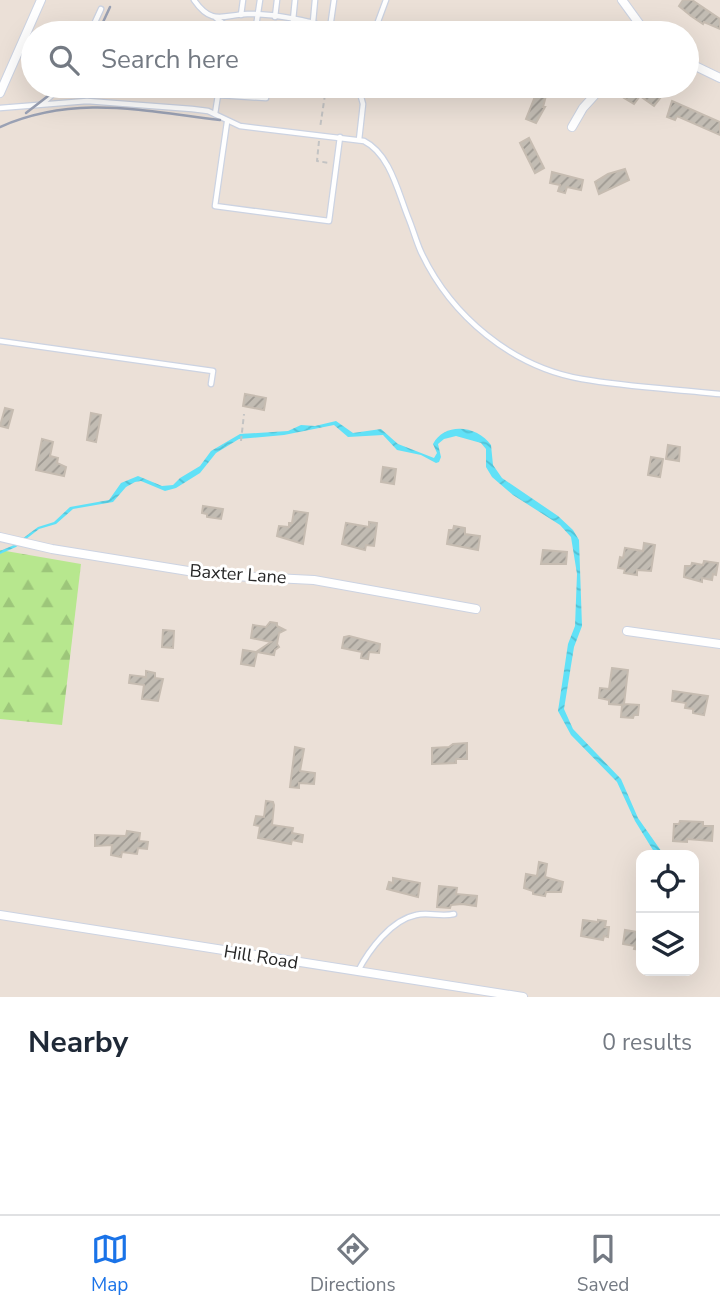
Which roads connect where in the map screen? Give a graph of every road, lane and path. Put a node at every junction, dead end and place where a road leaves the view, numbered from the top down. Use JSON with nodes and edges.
{"nodes":[{"id":1,"x":41,"y":0,"type":"edge"},
{"id":2,"x":194,"y":0,"type":"edge"},
{"id":3,"x":243,"y":0,"type":"edge"},
{"id":4,"x":260,"y":0,"type":"edge"},
{"id":5,"x":277,"y":0,"type":"edge"},
{"id":6,"x":295,"y":0,"type":"edge"},
{"id":7,"x":315,"y":0,"type":"edge"},
{"id":8,"x":334,"y":0,"type":"edge"},
{"id":9,"x":386,"y":0,"type":"edge"},
{"id":10,"x":622,"y":0,"type":"edge"},
{"id":11,"x":101,"y":9,"type":"dead end"},
{"id":12,"x":241,"y":15,"type":"junction"},
{"id":13,"x":258,"y":15,"type":"junction"},
{"id":14,"x":212,"y":16,"type":"junction"},
{"id":15,"x":275,"y":17,"type":"junction"},
{"id":16,"x":293,"y":19,"type":"junction"},
{"id":17,"x":32,"y":21,"type":"edge"},
{"id":18,"x":96,"y":21,"type":"edge"},
{"id":19,"x":219,"y":21,"type":"edge"},
{"id":20,"x":257,"y":21,"type":"edge"},
{"id":21,"x":305,"y":21,"type":"edge"},
{"id":22,"x":311,"y":21,"type":"edge"},
{"id":23,"x":331,"y":21,"type":"edge"},
{"id":24,"x":378,"y":21,"type":"edge"},
{"id":25,"x":637,"y":21,"type":"edge"},
{"id":26,"x":21,"y":45,"type":"edge"},
{"id":27,"x":699,"y":68,"type":"edge"},
{"id":28,"x":720,"y":78,"type":"edge"},
{"id":29,"x":0,"y":93,"type":"edge"},
{"id":30,"x":49,"y":98,"type":"edge"},
{"id":31,"x":217,"y":98,"type":"edge"},
{"id":32,"x":325,"y":98,"type":"edge"},
{"id":33,"x":361,"y":98,"type":"edge"},
{"id":34,"x":592,"y":98,"type":"edge"},
{"id":35,"x":43,"y":103,"type":"junction"},
{"id":36,"x":0,"y":108,"type":"edge"},
{"id":37,"x":215,"y":114,"type":"junction"},
{"id":38,"x":227,"y":122,"type":"junction"},
{"id":39,"x":572,"y":127,"type":"dead end"},
{"id":40,"x":320,"y":135,"type":"junction"},
{"id":41,"x":340,"y":137,"type":"junction"},
{"id":42,"x":359,"y":139,"type":"junction"},
{"id":43,"x":337,"y":164,"type":"junction"},
{"id":44,"x":0,"y":341,"type":"edge"},
{"id":45,"x":211,"y":384,"type":"dead end"},
{"id":46,"x":720,"y":394,"type":"edge"},
{"id":47,"x":244,"y":414,"type":"dead end"},
{"id":48,"x":241,"y":441,"type":"dead end"},
{"id":49,"x":0,"y":537,"type":"edge"},
{"id":50,"x":475,"y":609,"type":"dead end"},
{"id":51,"x":627,"y":631,"type":"dead end"},
{"id":52,"x":720,"y":644,"type":"edge"},
{"id":53,"x":454,"y":914,"type":"dead end"},
{"id":54,"x":0,"y":915,"type":"edge"},
{"id":55,"x":358,"y":972,"type":"junction"},
{"id":56,"x":523,"y":997,"type":"edge"}],
"edges":[{"from":1,"to":17,"type":"street"},
{"from":2,"to":14,"type":"lane"},
{"from":3,"to":12,"type":"lane"},
{"from":4,"to":13,"type":"lane"},
{"from":5,"to":15,"type":"lane"},
{"from":6,"to":16,"type":"lane"},
{"from":7,"to":22,"type":"lane"},
{"from":8,"to":23,"type":"lane"},
{"from":9,"to":24,"type":"lane"},
{"from":10,"to":25,"type":"street"},
{"from":11,"to":18,"type":"lane"},
{"from":12,"to":13,"type":"lane"},
{"from":12,"to":14,"type":"lane"},
{"from":13,"to":15,"type":"lane"},
{"from":13,"to":20,"type":"lane"},
{"from":14,"to":19,"type":"lane"},
{"from":15,"to":16,"type":"lane"},
{"from":16,"to":21,"type":"lane"},
{"from":26,"to":29,"type":"street"},
{"from":27,"to":28,"type":"street"},
{"from":30,"to":35,"type":"lane"},
{"from":31,"to":37,"type":"lane"},
{"from":32,"to":40,"type":"path"},
{"from":33,"to":42,"type":"lane"},
{"from":34,"to":39,"type":"street"},
{"from":35,"to":36,"type":"lane"},
{"from":35,"to":37,"type":"lane"},
{"from":37,"to":38,"type":"lane"},
{"from":38,"to":40,"type":"lane"},
{"from":38,"to":43,"type":"lane"},
{"from":40,"to":41,"type":"lane"},
{"from":40,"to":43,"type":"path"},
{"from":41,"to":42,"type":"lane"},
{"from":41,"to":43,"type":"lane"},
{"from":42,"to":46,"type":"lane"},
{"from":44,"to":45,"type":"lane"},
{"from":47,"to":48,"type":"path"},
{"from":49,"to":50,"type":"street","name":"Baxter Lane"},
{"from":51,"to":52,"type":"street"},
{"from":53,"to":55,"type":"lane"},
{"from":54,"to":55,"type":"street","name":"Hill Road"},
{"from":55,"to":56,"type":"street","name":"Hill Road"}]}
